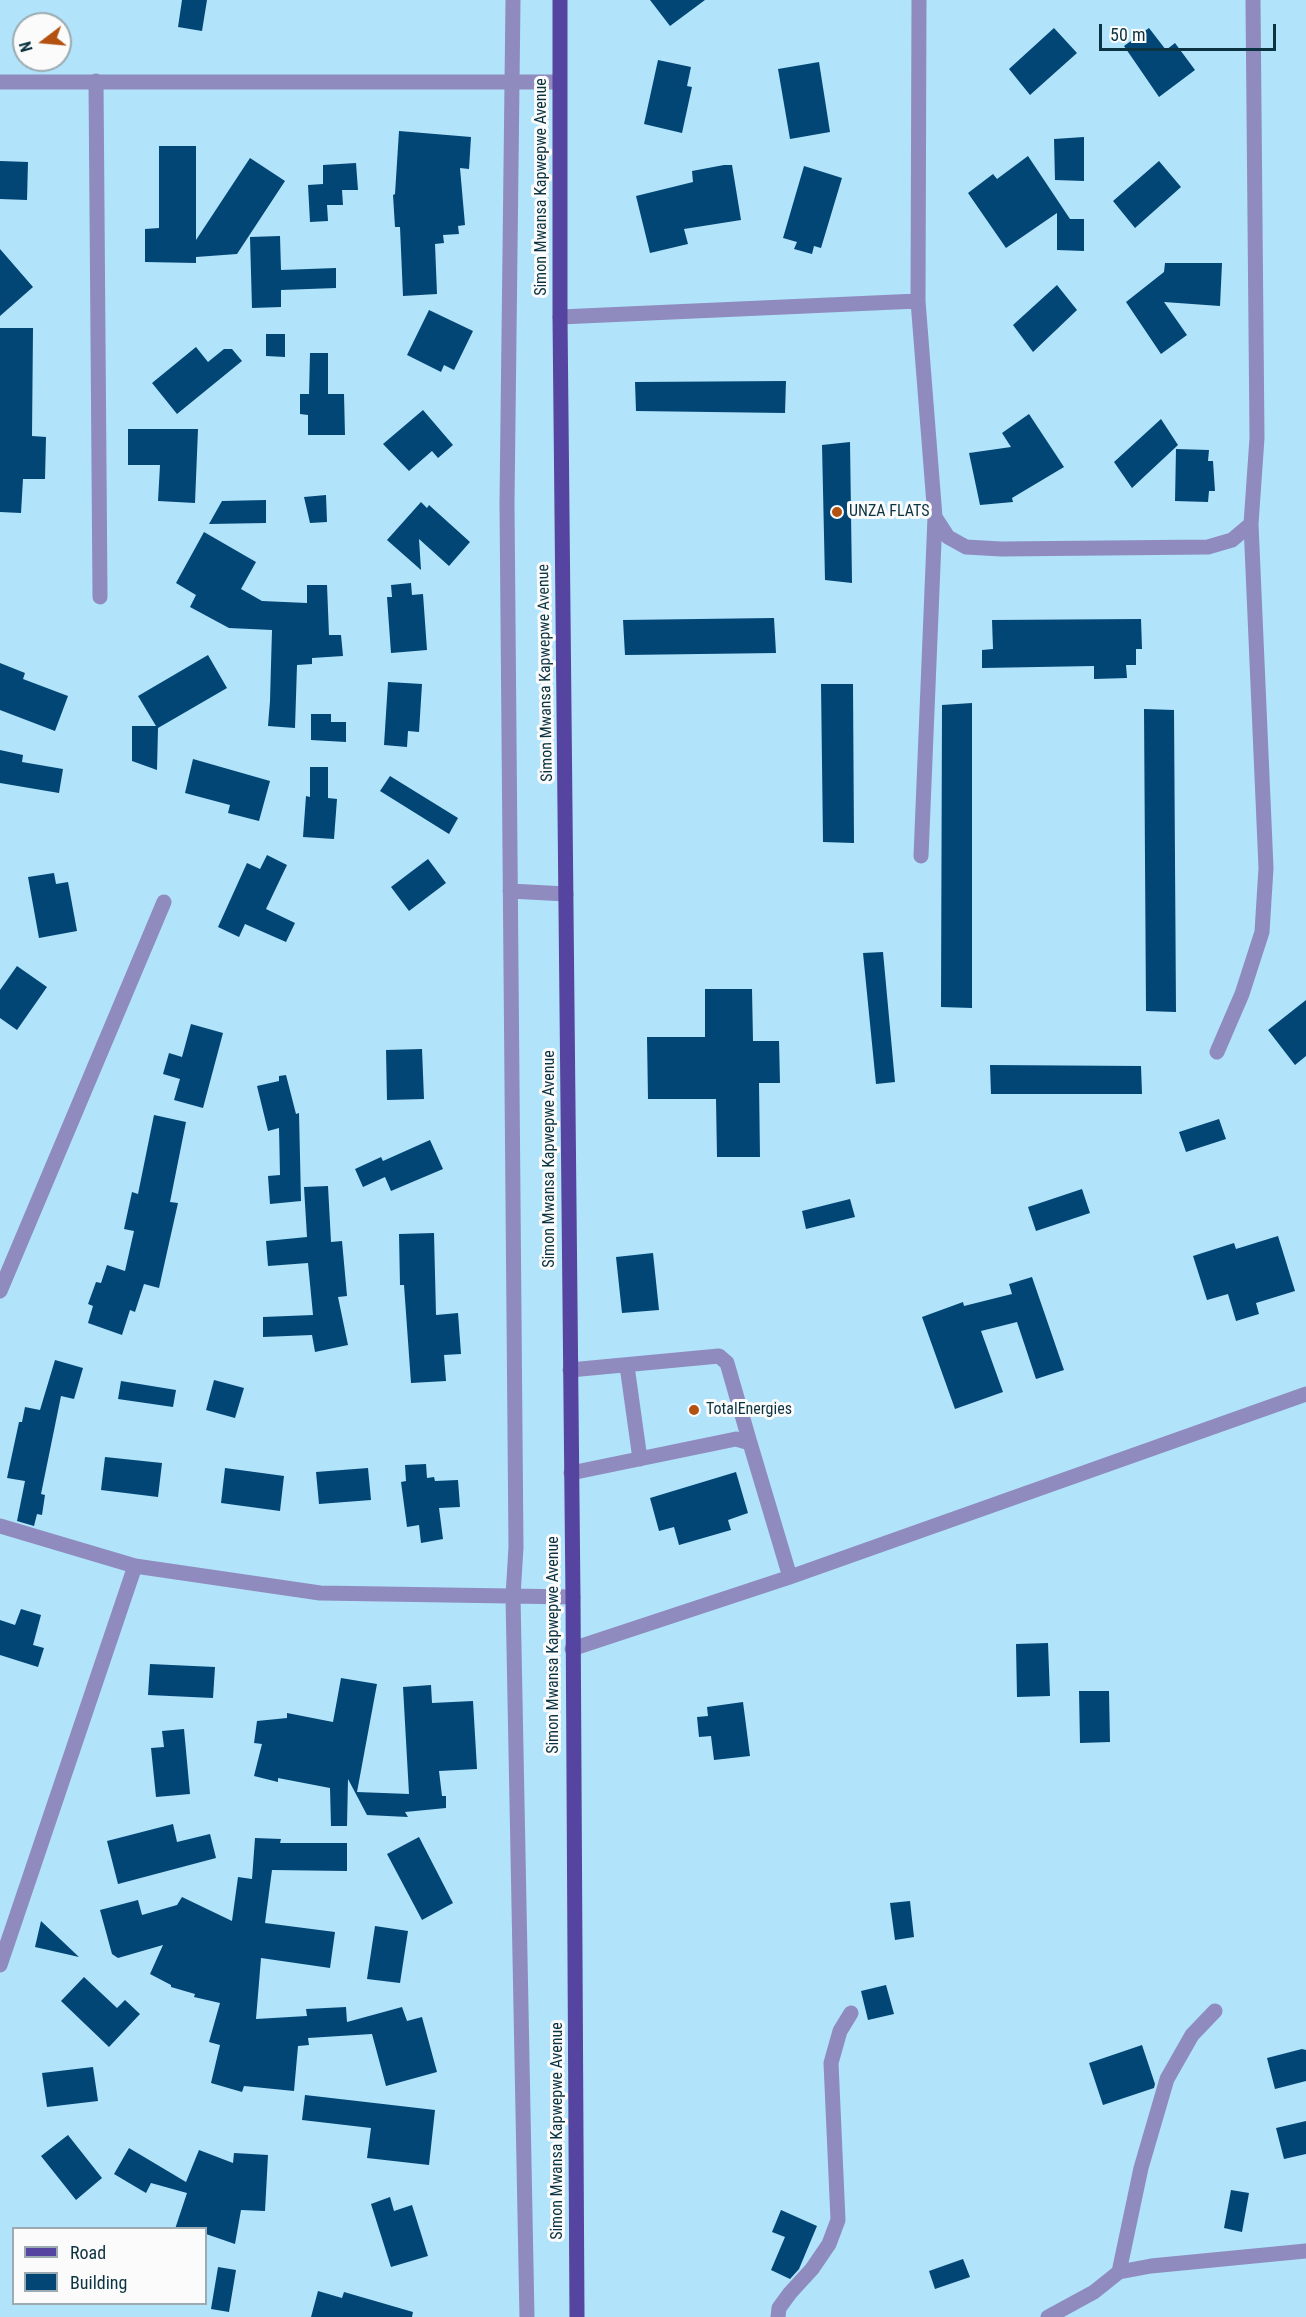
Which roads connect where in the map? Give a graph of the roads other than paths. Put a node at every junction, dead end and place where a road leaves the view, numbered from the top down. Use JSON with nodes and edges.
{"nodes":[{"id":1,"x":513,"y":0,"type":"edge"},
{"id":2,"x":560,"y":0,"type":"edge"},
{"id":3,"x":919,"y":0,"type":"edge"},
{"id":4,"x":1253,"y":0,"type":"edge"},
{"id":5,"x":96,"y":81,"type":"junction"},
{"id":6,"x":0,"y":82,"type":"edge"},
{"id":7,"x":513,"y":82,"type":"junction"},
{"id":8,"x":559,"y":82,"type":"junction"},
{"id":9,"x":918,"y":301,"type":"junction"},
{"id":10,"x":560,"y":317,"type":"junction"},
{"id":11,"x":935,"y":517,"type":"junction"},
{"id":12,"x":1251,"y":524,"type":"junction"},
{"id":13,"x":100,"y":597,"type":"dead end"},
{"id":14,"x":921,"y":856,"type":"dead end"},
{"id":15,"x":510,"y":891,"type":"junction"},
{"id":16,"x":566,"y":894,"type":"junction"},
{"id":17,"x":164,"y":902,"type":"dead end"},
{"id":18,"x":1217,"y":1053,"type":"dead end"},
{"id":19,"x":0,"y":1291,"type":"edge"},
{"id":20,"x":627,"y":1366,"type":"junction"},
{"id":21,"x":570,"y":1370,"type":"junction"},
{"id":22,"x":1306,"y":1394,"type":"edge"},
{"id":23,"x":750,"y":1443,"type":"junction"},
{"id":24,"x":640,"y":1459,"type":"junction"},
{"id":25,"x":572,"y":1473,"type":"junction"},
{"id":26,"x":0,"y":1526,"type":"edge"},
{"id":27,"x":135,"y":1566,"type":"junction"},
{"id":28,"x":790,"y":1577,"type":"junction"},
{"id":29,"x":513,"y":1596,"type":"junction"},
{"id":30,"x":573,"y":1597,"type":"junction"},
{"id":31,"x":572,"y":1649,"type":"junction"},
{"id":32,"x":0,"y":1965,"type":"edge"},
{"id":33,"x":1215,"y":2011,"type":"dead end"},
{"id":34,"x":851,"y":2013,"type":"dead end"},
{"id":35,"x":1306,"y":2251,"type":"edge"},
{"id":36,"x":1119,"y":2272,"type":"junction"},
{"id":37,"x":527,"y":2317,"type":"edge"},
{"id":38,"x":577,"y":2317,"type":"edge"},
{"id":39,"x":778,"y":2317,"type":"edge"},
{"id":40,"x":1048,"y":2317,"type":"edge"}],
"edges":[{"from":1,"to":7,"type":"street"},
{"from":2,"to":8,"type":"main road","name":"Simon Mwansa Kapwepwe Avenue"},
{"from":3,"to":9,"type":"street"},
{"from":4,"to":12,"type":"street"},
{"from":5,"to":6,"type":"street"},
{"from":5,"to":7,"type":"street"},
{"from":5,"to":13,"type":"street"},
{"from":7,"to":8,"type":"street"},
{"from":7,"to":15,"type":"street"},
{"from":8,"to":10,"type":"main road","name":"Simon Mwansa Kapwepwe Avenue"},
{"from":9,"to":10,"type":"street"},
{"from":9,"to":11,"type":"street"},
{"from":10,"to":16,"type":"main road","name":"Simon Mwansa Kapwepwe Avenue"},
{"from":11,"to":12,"type":"street"},
{"from":11,"to":14,"type":"street"},
{"from":12,"to":18,"type":"street"},
{"from":15,"to":16,"type":"street"},
{"from":15,"to":29,"type":"street"},
{"from":16,"to":21,"type":"main road","name":"Simon Mwansa Kapwepwe Avenue"},
{"from":17,"to":19,"type":"street"},
{"from":20,"to":21,"type":"street"},
{"from":20,"to":23,"type":"street"},
{"from":20,"to":24,"type":"street"},
{"from":21,"to":25,"type":"main road","name":"Simon Mwansa Kapwepwe Avenue"},
{"from":22,"to":28,"type":"street"},
{"from":23,"to":24,"type":"street"},
{"from":23,"to":28,"type":"street"},
{"from":24,"to":25,"type":"street"},
{"from":25,"to":30,"type":"main road","name":"Simon Mwansa Kapwepwe Avenue"},
{"from":26,"to":27,"type":"street"},
{"from":27,"to":29,"type":"street"},
{"from":27,"to":32,"type":"street"},
{"from":28,"to":31,"type":"street"},
{"from":29,"to":30,"type":"street"},
{"from":29,"to":37,"type":"street"},
{"from":30,"to":31,"type":"main road","name":"Simon Mwansa Kapwepwe Avenue"},
{"from":31,"to":38,"type":"main road","name":"Simon Mwansa Kapwepwe Avenue"},
{"from":33,"to":36,"type":"street"},
{"from":34,"to":39,"type":"street"},
{"from":35,"to":36,"type":"street"},
{"from":36,"to":40,"type":"street"}]}
